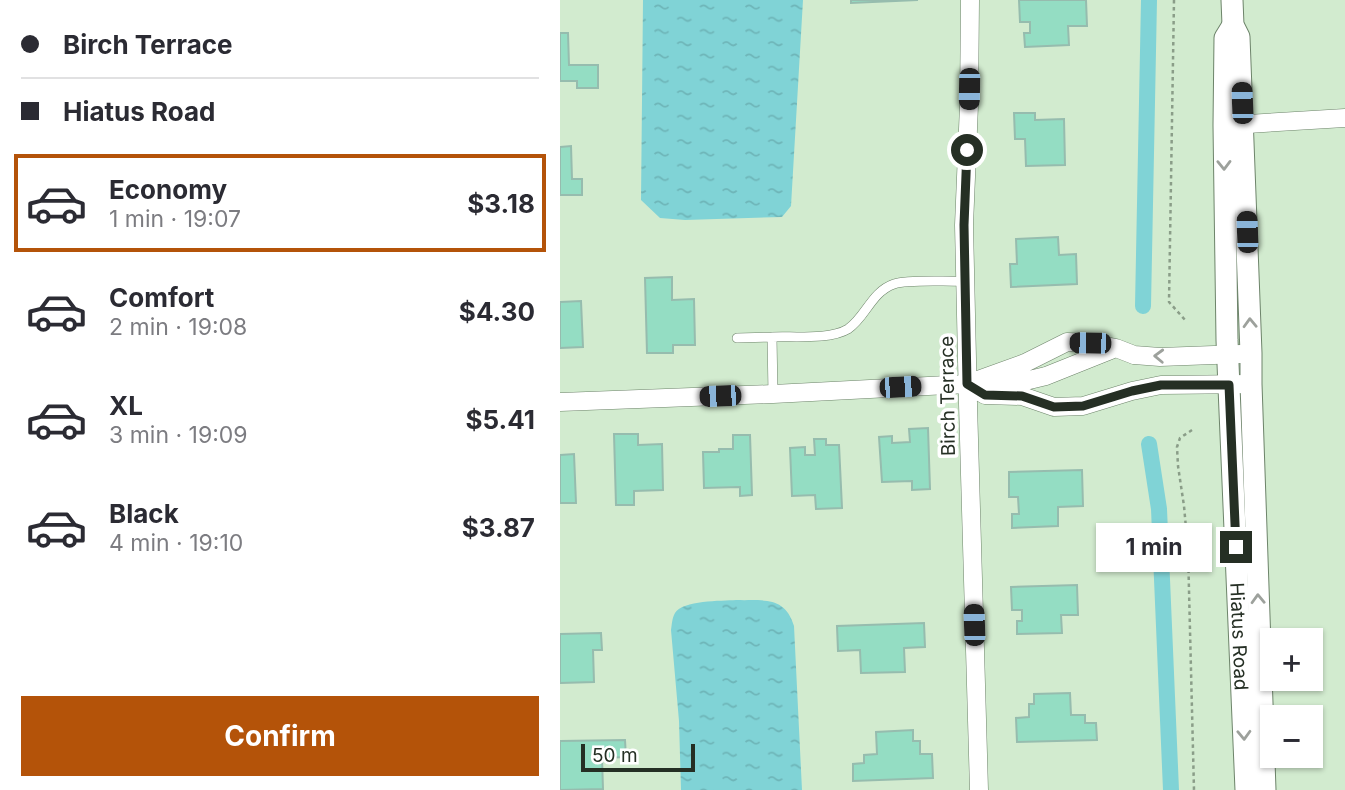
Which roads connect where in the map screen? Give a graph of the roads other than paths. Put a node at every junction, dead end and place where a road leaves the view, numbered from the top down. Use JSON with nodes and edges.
{"nodes":[{"id":1,"x":970,"y":0,"type":"edge"},
{"id":2,"x":1232,"y":0,"type":"edge"},
{"id":3,"x":1345,"y":118,"type":"edge"},
{"id":4,"x":1233,"y":125,"type":"junction"},
{"id":5,"x":965,"y":281,"type":"junction"},
{"id":6,"x":772,"y":337,"type":"junction"},
{"id":7,"x":737,"y":338,"type":"dead end"},
{"id":8,"x":1115,"y":348,"type":"junction"},
{"id":9,"x":1251,"y":353,"type":"junction"},
{"id":10,"x":1227,"y":355,"type":"junction"},
{"id":11,"x":1046,"y":376,"type":"junction"},
{"id":12,"x":989,"y":377,"type":"junction"},
{"id":13,"x":967,"y":384,"type":"junction"},
{"id":14,"x":1251,"y":384,"type":"junction"},
{"id":15,"x":1229,"y":385,"type":"junction"},
{"id":16,"x":773,"y":394,"type":"junction"},
{"id":17,"x":560,"y":402,"type":"edge"},
{"id":18,"x":1054,"y":407,"type":"junction"},
{"id":19,"x":979,"y":790,"type":"edge"},
{"id":20,"x":1246,"y":790,"type":"edge"},
{"id":21,"x":1265,"y":790,"type":"edge"}],
"edges":[{"from":1,"to":5,"type":"street","name":"Birch Terrace"},
{"from":2,"to":4,"type":"street","name":"Hiatus Road"},
{"from":3,"to":4,"type":"street"},
{"from":9,"to":4,"type":"street","name":"Hiatus Road","one_way":true},
{"from":4,"to":10,"type":"street","name":"Hiatus Road","one_way":true},
{"from":5,"to":6,"type":"lane"},
{"from":5,"to":13,"type":"street","name":"Birch Terrace"},
{"from":6,"to":7,"type":"lane"},
{"from":6,"to":16,"type":"lane"},
{"from":10,"to":8,"type":"street","one_way":true},
{"from":8,"to":11,"type":"street"},
{"from":8,"to":12,"type":"street"},
{"from":9,"to":10,"type":"street"},
{"from":9,"to":14,"type":"street","name":"Hiatus Road"},
{"from":10,"to":15,"type":"street","name":"Hiatus Road"},
{"from":11,"to":12,"type":"street"},
{"from":11,"to":18,"type":"street"},
{"from":12,"to":13,"type":"street"},
{"from":13,"to":16,"type":"street"},
{"from":13,"to":18,"type":"street"},
{"from":13,"to":19,"type":"street","name":"Birch Terrace"},
{"from":14,"to":15,"type":"street"},
{"from":21,"to":14,"type":"street","name":"Hiatus Road","one_way":true},
{"from":15,"to":18,"type":"street"},
{"from":15,"to":20,"type":"street","name":"Hiatus Road","one_way":true},
{"from":16,"to":17,"type":"street"}]}
